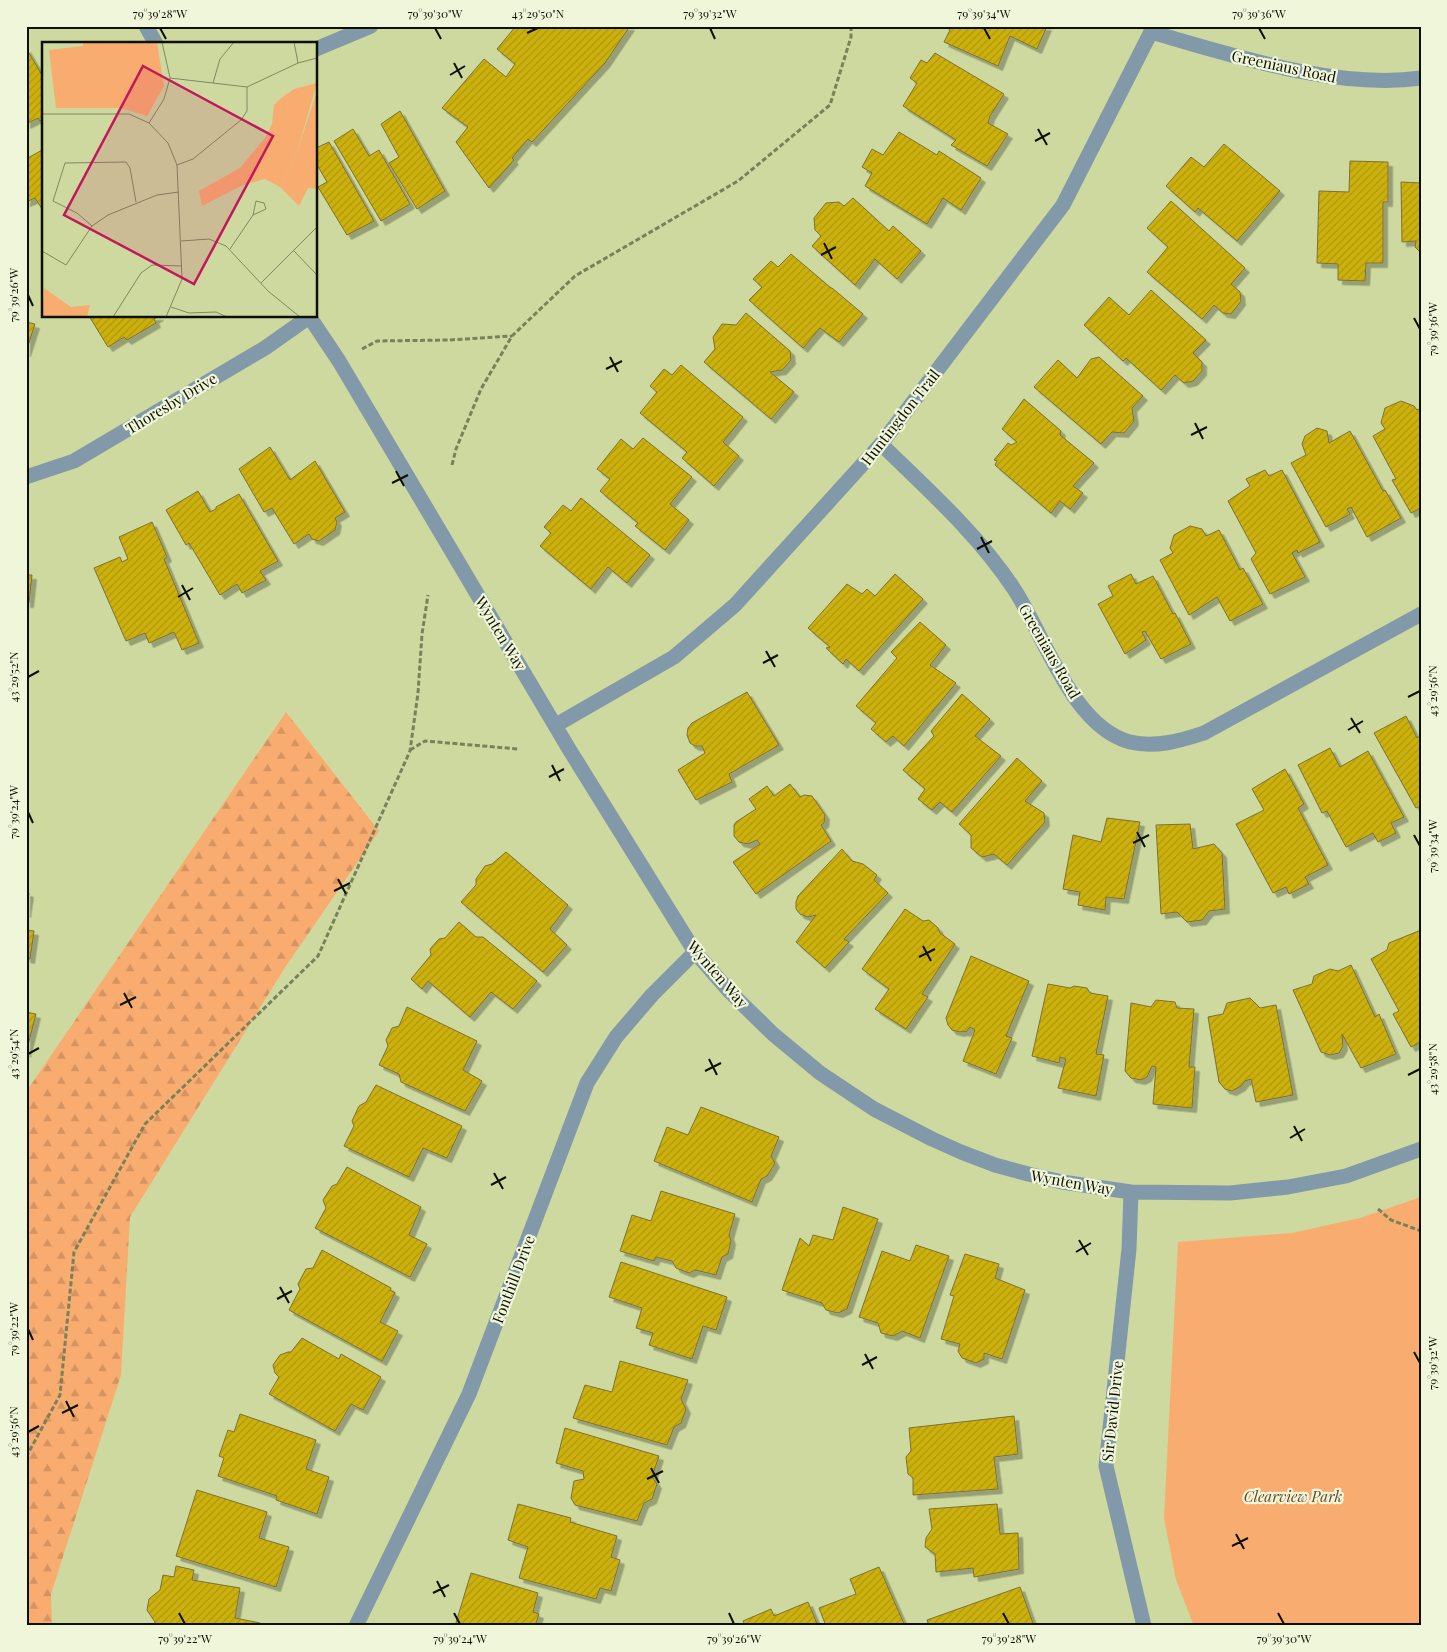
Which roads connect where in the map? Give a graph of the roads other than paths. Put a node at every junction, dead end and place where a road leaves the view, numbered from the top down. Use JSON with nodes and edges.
{"nodes":[{"id":1,"x":146,"y":26,"type":"edge"},
{"id":2,"x":371,"y":26,"type":"edge"},
{"id":3,"x":1151,"y":29,"type":"edge"},
{"id":4,"x":155,"y":42,"type":"edge"},
{"id":5,"x":318,"y":48,"type":"edge"},
{"id":6,"x":1421,"y":78,"type":"edge"},
{"id":7,"x":308,"y":318,"type":"edge"},
{"id":8,"x":310,"y":318,"type":"edge"},
{"id":9,"x":881,"y":444,"type":"junction"},
{"id":10,"x":26,"y":477,"type":"edge"},
{"id":11,"x":1421,"y":614,"type":"edge"},
{"id":12,"x":556,"y":725,"type":"junction"},
{"id":13,"x":695,"y":952,"type":"junction"},
{"id":14,"x":1421,"y":1149,"type":"edge"},
{"id":15,"x":1131,"y":1192,"type":"junction"},
{"id":16,"x":356,"y":1626,"type":"edge"},
{"id":17,"x":1144,"y":1626,"type":"edge"}],
"edges":[{"from":1,"to":4,"type":"street"},
{"from":2,"to":5,"type":"street"},
{"from":3,"to":6,"type":"street","name":"Greeniaus Road"},
{"from":3,"to":9,"type":"street","name":"Huntingdon Trail"},
{"from":7,"to":10,"type":"street","name":"Thoresby Drive"},
{"from":8,"to":12,"type":"street","name":"Wynten Way"},
{"from":9,"to":11,"type":"street","name":"Greeniaus Road"},
{"from":9,"to":12,"type":"street","name":"Huntingdon Trail"},
{"from":12,"to":13,"type":"street","name":"Wynten Way"},
{"from":13,"to":15,"type":"street","name":"Wynten Way"},
{"from":13,"to":16,"type":"street","name":"Fonthill Drive"},
{"from":14,"to":15,"type":"street","name":"Wynten Way"},
{"from":15,"to":17,"type":"street","name":"Sir David Drive"}]}
